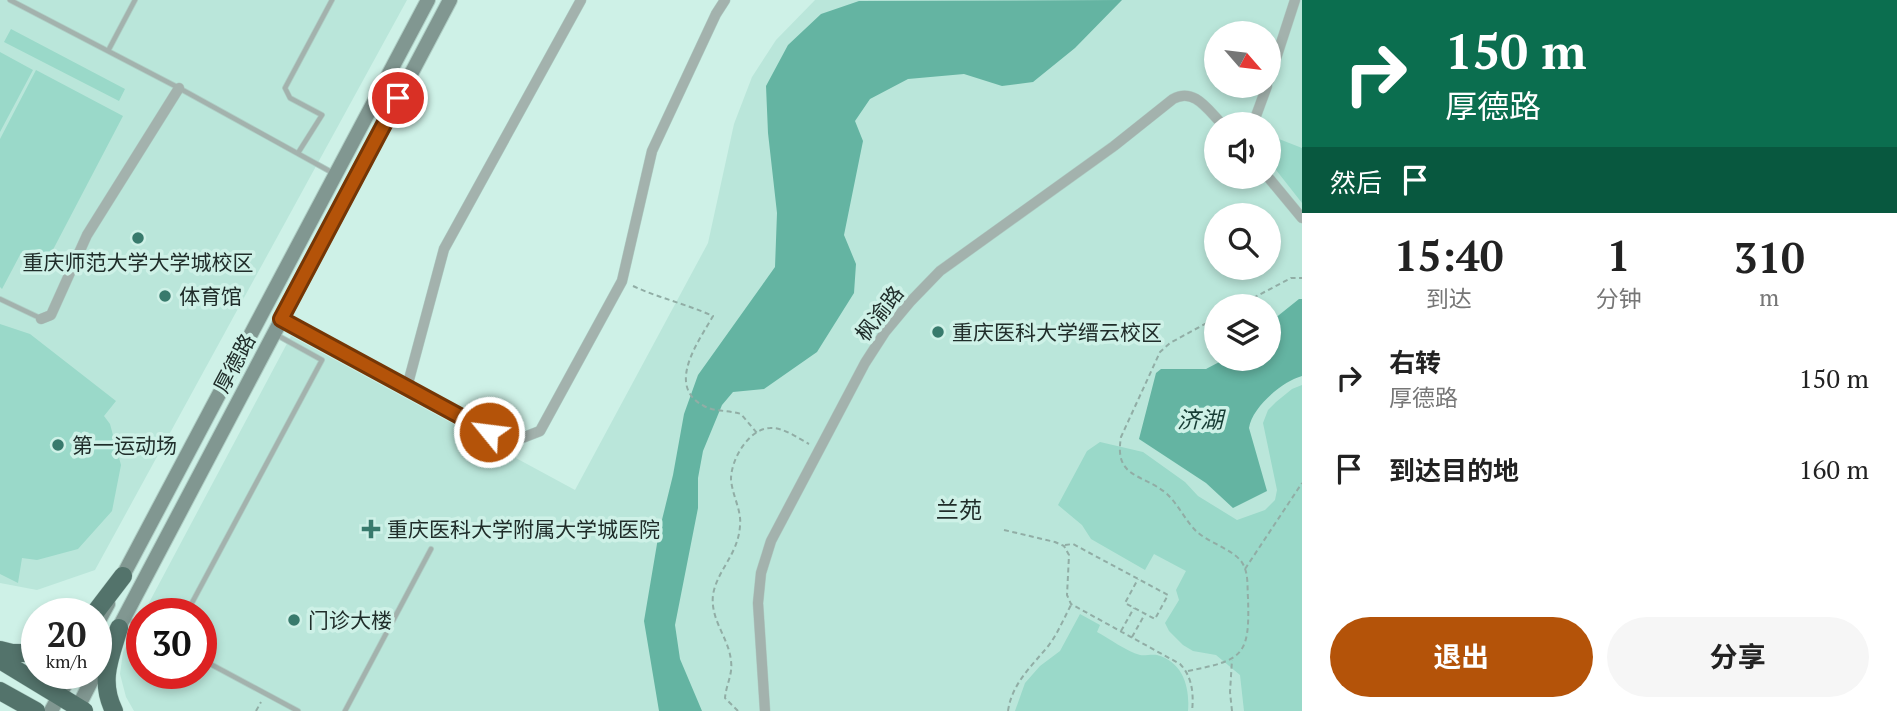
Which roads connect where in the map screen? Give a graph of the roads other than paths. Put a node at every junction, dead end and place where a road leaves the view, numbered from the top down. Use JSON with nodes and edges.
{"nodes":[{"id":1,"x":10,"y":0,"type":"edge"},
{"id":2,"x":135,"y":0,"type":"edge"},
{"id":3,"x":332,"y":0,"type":"edge"},
{"id":4,"x":428,"y":0,"type":"edge"},
{"id":5,"x":450,"y":0,"type":"edge"},
{"id":6,"x":581,"y":0,"type":"edge"},
{"id":7,"x":725,"y":0,"type":"edge"},
{"id":8,"x":1296,"y":0,"type":"edge"},
{"id":9,"x":1281,"y":44,"type":"edge"},
{"id":10,"x":108,"y":51,"type":"junction"},
{"id":11,"x":179,"y":88,"type":"junction"},
{"id":12,"x":1210,"y":112,"type":"edge"},
{"id":13,"x":298,"y":153,"type":"junction"},
{"id":14,"x":336,"y":174,"type":"junction"},
{"id":15,"x":1278,"y":189,"type":"edge"},
{"id":16,"x":1302,"y":218,"type":"edge"},
{"id":17,"x":0,"y":299,"type":"edge"},
{"id":18,"x":41,"y":319,"type":"joint"},
{"id":19,"x":281,"y":319,"type":"junction"},
{"id":20,"x":273,"y":333,"type":"junction"},
{"id":21,"x":407,"y":387,"type":"junction"},
{"id":22,"x":431,"y":549,"type":"dead end"},
{"id":23,"x":123,"y":576,"type":"junction"},
{"id":24,"x":106,"y":598,"type":"edge"},
{"id":25,"x":111,"y":598,"type":"edge"},
{"id":26,"x":196,"y":598,"type":"edge"},
{"id":27,"x":122,"y":623,"type":"junction"},
{"id":28,"x":126,"y":624,"type":"edge"},
{"id":29,"x":112,"y":642,"type":"edge"},
{"id":30,"x":0,"y":650,"type":"edge"},
{"id":31,"x":21,"y":653,"type":"edge"},
{"id":32,"x":0,"y":660,"type":"edge"},
{"id":33,"x":217,"y":668,"type":"edge"},
{"id":34,"x":63,"y":689,"type":"edge"},
{"id":35,"x":89,"y":689,"type":"edge"},
{"id":36,"x":0,"y":691,"type":"edge"},
{"id":37,"x":60,"y":695,"type":"junction"},
{"id":38,"x":81,"y":709,"type":"edge"},
{"id":39,"x":36,"y":711,"type":"edge"},
{"id":40,"x":51,"y":711,"type":"edge"},
{"id":41,"x":114,"y":711,"type":"edge"},
{"id":42,"x":298,"y":711,"type":"edge"},
{"id":43,"x":345,"y":711,"type":"edge"},
{"id":44,"x":765,"y":711,"type":"edge"}],
"edges":[{"from":1,"to":10,"type":"lane"},
{"from":2,"to":10,"type":"lane"},
{"from":3,"to":13,"type":"lane"},
{"from":4,"to":14,"type":"main road","name":"厚德路"},
{"from":5,"to":19,"type":"main road","name":"厚德路"},
{"from":6,"to":21,"type":"street"},
{"from":7,"to":21,"type":"street"},
{"from":8,"to":9,"type":"street"},
{"from":10,"to":11,"type":"lane"},
{"from":11,"to":13,"type":"lane"},
{"from":11,"to":18,"type":"street"},
{"from":12,"to":44,"type":"street","name":"枫渝路"},
{"from":13,"to":14,"type":"lane"},
{"from":14,"to":23,"type":"main road","name":"厚德路"},
{"from":15,"to":16,"type":"street"},
{"from":17,"to":18,"type":"lane"},
{"from":19,"to":20,"type":"main road","name":"厚德路"},
{"from":19,"to":21,"type":"street"},
{"from":20,"to":26,"type":"lane"},
{"from":20,"to":27,"type":"main road","name":"厚德路"},
{"from":22,"to":43,"type":"lane"},
{"from":23,"to":24,"type":"highway"},
{"from":23,"to":25,"type":"main road","name":"厚德路"},
{"from":27,"to":28,"type":"lane"},
{"from":27,"to":29,"type":"main road","name":"厚德路"},
{"from":27,"to":41,"type":"highway"},
{"from":30,"to":31,"type":"highway"},
{"from":32,"to":37,"type":"highway"},
{"from":33,"to":42,"type":"lane"},
{"from":34,"to":37,"type":"main road"},
{"from":35,"to":38,"type":"main road","name":"厚德路"},
{"from":36,"to":39,"type":"highway"},
{"from":37,"to":38,"type":"highway"},
{"from":37,"to":40,"type":"main road"}]}
